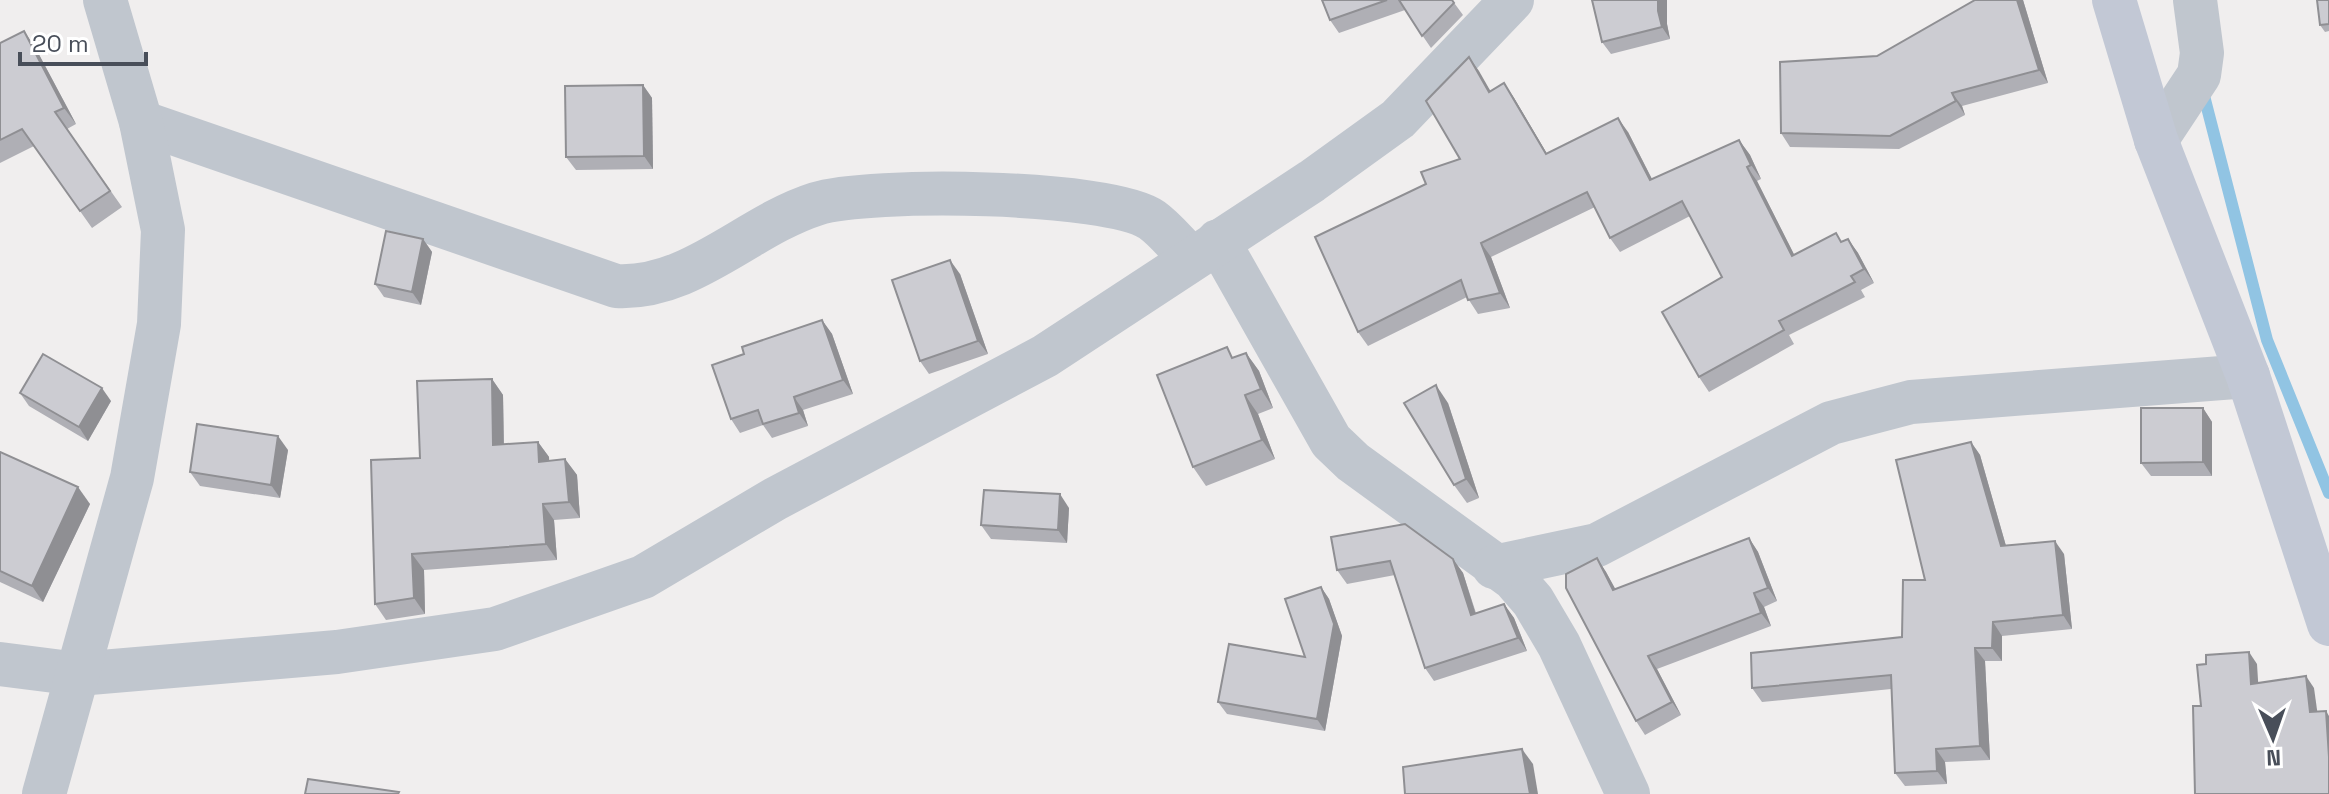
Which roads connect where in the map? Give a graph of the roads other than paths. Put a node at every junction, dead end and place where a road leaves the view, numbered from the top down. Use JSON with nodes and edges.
{"nodes":[{"id":1,"x":105,"y":0,"type":"edge"},
{"id":2,"x":1512,"y":0,"type":"edge"},
{"id":3,"x":2114,"y":0,"type":"edge"},
{"id":4,"x":2195,"y":0,"type":"edge"},
{"id":5,"x":141,"y":122,"type":"junction"},
{"id":6,"x":2156,"y":140,"type":"junction"},
{"id":7,"x":1204,"y":250,"type":"junction"},
{"id":8,"x":2248,"y":376,"type":"junction"},
{"id":9,"x":1494,"y":567,"type":"junction"},
{"id":10,"x":2329,"y":624,"type":"edge"},
{"id":11,"x":0,"y":664,"type":"edge"},
{"id":12,"x":78,"y":674,"type":"junction"},
{"id":13,"x":44,"y":794,"type":"edge"},
{"id":14,"x":1628,"y":794,"type":"edge"}],
"edges":[{"from":1,"to":5,"type":"street"},
{"from":2,"to":7,"type":"street"},
{"from":3,"to":6,"type":"street"},
{"from":4,"to":6,"type":"street"},
{"from":5,"to":7,"type":"street"},
{"from":5,"to":12,"type":"street"},
{"from":6,"to":8,"type":"street"},
{"from":7,"to":9,"type":"street"},
{"from":7,"to":12,"type":"street"},
{"from":8,"to":9,"type":"street"},
{"from":8,"to":10,"type":"street"},
{"from":9,"to":14,"type":"street"},
{"from":11,"to":12,"type":"street"},
{"from":12,"to":13,"type":"street"}]}
